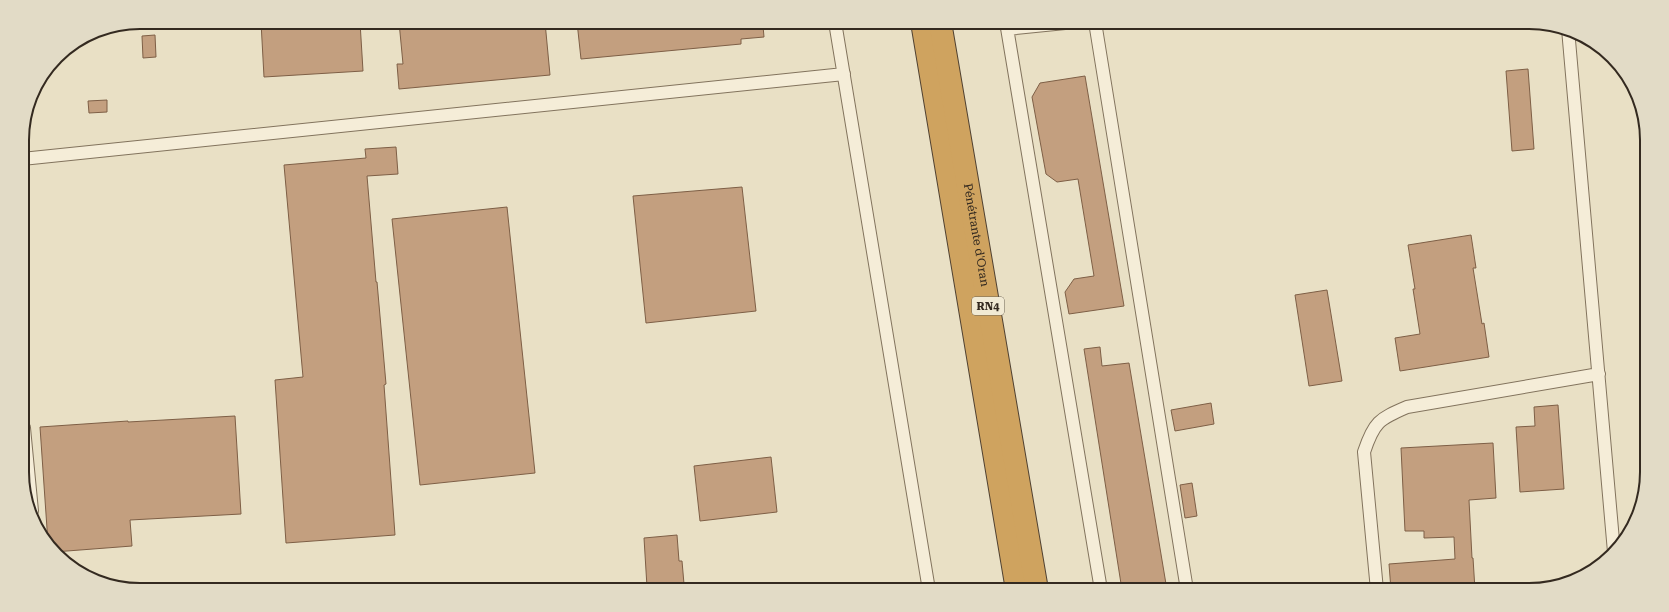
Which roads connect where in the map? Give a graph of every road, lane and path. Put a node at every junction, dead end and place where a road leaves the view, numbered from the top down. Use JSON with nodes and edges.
{"nodes":[{"id":1,"x":836,"y":29,"type":"edge"},
{"id":2,"x":923,"y":29,"type":"edge"},
{"id":3,"x":941,"y":29,"type":"edge"},
{"id":4,"x":1007,"y":29,"type":"edge"},
{"id":5,"x":1096,"y":29,"type":"edge"},
{"id":6,"x":1569,"y":36,"type":"edge"},
{"id":7,"x":844,"y":74,"type":"junction"},
{"id":8,"x":29,"y":158,"type":"edge"},
{"id":9,"x":1599,"y":374,"type":"junction"},
{"id":10,"x":1613,"y":544,"type":"edge"},
{"id":11,"x":928,"y":583,"type":"edge"},
{"id":12,"x":1016,"y":583,"type":"edge"},
{"id":13,"x":1036,"y":583,"type":"edge"},
{"id":14,"x":1100,"y":583,"type":"edge"},
{"id":15,"x":1186,"y":583,"type":"edge"},
{"id":16,"x":1376,"y":583,"type":"edge"}],
"edges":[{"from":1,"to":7,"type":"street"},
{"from":2,"to":12,"type":"highway","name":"Pénétrante d'Oran","number":"RN4"},
{"from":3,"to":13,"type":"highway","name":"Pénétrante d'Oran","number":"RN4"},
{"from":4,"to":14,"type":"street"},
{"from":5,"to":15,"type":"street"},
{"from":6,"to":9,"type":"street"},
{"from":7,"to":8,"type":"street"},
{"from":7,"to":11,"type":"street"},
{"from":9,"to":10,"type":"street"},
{"from":9,"to":16,"type":"street"}]}
